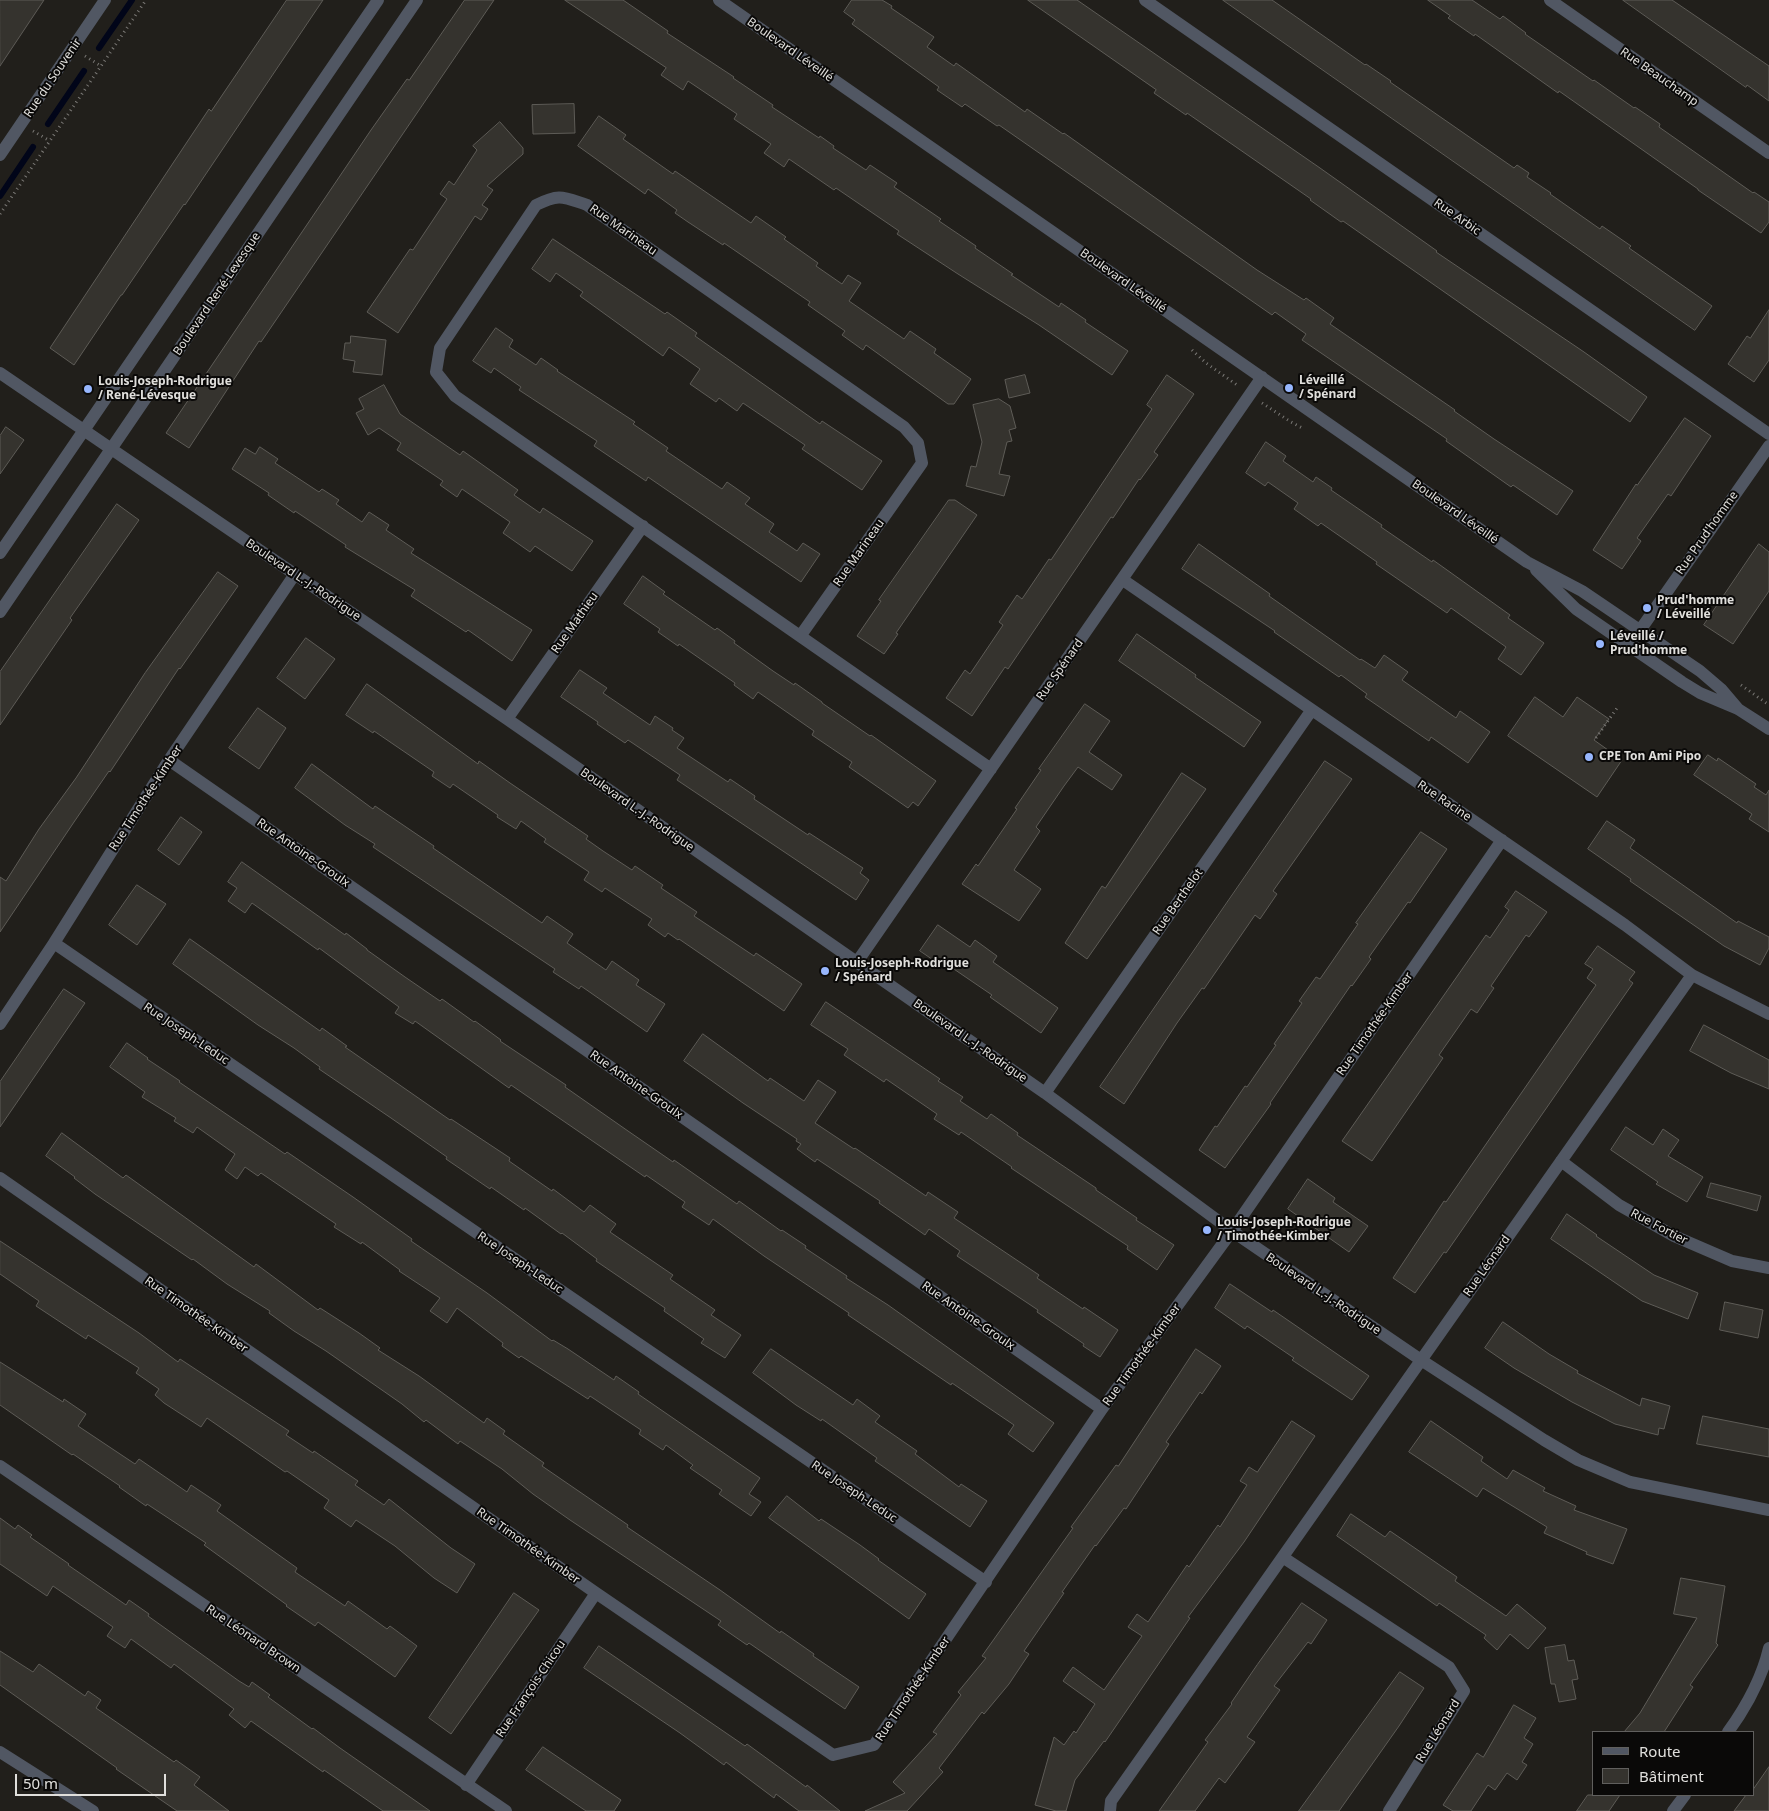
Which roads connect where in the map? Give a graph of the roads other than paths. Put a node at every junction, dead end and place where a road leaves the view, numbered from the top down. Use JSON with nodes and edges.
{"nodes":[{"id":1,"x":105,"y":0,"type":"edge"},
{"id":2,"x":378,"y":0,"type":"edge"},
{"id":3,"x":417,"y":0,"type":"edge"},
{"id":4,"x":718,"y":0,"type":"edge"},
{"id":5,"x":1145,"y":0,"type":"edge"},
{"id":6,"x":1550,"y":0,"type":"edge"},
{"id":7,"x":1769,"y":153,"type":"edge"},
{"id":8,"x":0,"y":156,"type":"edge"},
{"id":9,"x":0,"y":373,"type":"edge"},
{"id":10,"x":1262,"y":378,"type":"junction"},
{"id":11,"x":84,"y":430,"type":"junction"},
{"id":12,"x":1769,"y":434,"type":"edge"},
{"id":13,"x":1769,"y":446,"type":"edge"},
{"id":14,"x":112,"y":449,"type":"junction"},
{"id":15,"x":643,"y":526,"type":"junction"},
{"id":16,"x":0,"y":553,"type":"edge"},
{"id":17,"x":1527,"y":562,"type":"junction"},
{"id":18,"x":295,"y":574,"type":"junction"},
{"id":19,"x":1123,"y":580,"type":"junction"},
{"id":20,"x":0,"y":612,"type":"edge"},
{"id":21,"x":1640,"y":630,"type":"junction"},
{"id":22,"x":801,"y":635,"type":"junction"},
{"id":23,"x":1628,"y":646,"type":"junction"},
{"id":24,"x":1738,"y":709,"type":"junction"},
{"id":25,"x":1311,"y":711,"type":"junction"},
{"id":26,"x":507,"y":719,"type":"junction"},
{"id":27,"x":1769,"y":729,"type":"edge"},
{"id":28,"x":169,"y":760,"type":"junction"},
{"id":29,"x":991,"y":769,"type":"junction"},
{"id":30,"x":1502,"y":840,"type":"junction"},
{"id":31,"x":54,"y":943,"type":"junction"},
{"id":32,"x":856,"y":962,"type":"junction"},
{"id":33,"x":1692,"y":975,"type":"junction"},
{"id":34,"x":1769,"y":1014,"type":"edge"},
{"id":35,"x":0,"y":1024,"type":"edge"},
{"id":36,"x":1044,"y":1093,"type":"junction"},
{"id":37,"x":1561,"y":1161,"type":"junction"},
{"id":38,"x":0,"y":1178,"type":"edge"},
{"id":39,"x":1232,"y":1231,"type":"junction"},
{"id":40,"x":1769,"y":1268,"type":"edge"},
{"id":41,"x":1421,"y":1360,"type":"junction"},
{"id":42,"x":1102,"y":1409,"type":"junction"},
{"id":43,"x":0,"y":1466,"type":"edge"},
{"id":44,"x":1769,"y":1510,"type":"edge"},
{"id":45,"x":1284,"y":1558,"type":"junction"},
{"id":46,"x":986,"y":1582,"type":"junction"},
{"id":47,"x":596,"y":1593,"type":"junction"},
{"id":48,"x":1769,"y":1648,"type":"edge"},
{"id":49,"x":1729,"y":1731,"type":"edge"},
{"id":50,"x":0,"y":1752,"type":"edge"},
{"id":51,"x":466,"y":1785,"type":"junction"},
{"id":52,"x":1684,"y":1796,"type":"edge"},
{"id":53,"x":92,"y":1811,"type":"edge"},
{"id":54,"x":506,"y":1811,"type":"edge"},
{"id":55,"x":1110,"y":1811,"type":"edge"},
{"id":56,"x":1389,"y":1811,"type":"edge"},
{"id":57,"x":1674,"y":1811,"type":"edge"}],
"edges":[{"from":1,"to":8,"type":"street","name":"Rue du Souvenir"},
{"from":2,"to":11,"type":"street"},
{"from":3,"to":14,"type":"street","name":"Boulevard René-Levesque"},
{"from":4,"to":10,"type":"street","name":"Boulevard Léveillé"},
{"from":5,"to":12,"type":"street","name":"Rue Arbic"},
{"from":6,"to":7,"type":"street","name":"Rue Beauchamp"},
{"from":9,"to":11,"type":"street","name":"Boulevard L.-J.-Rodrigue"},
{"from":10,"to":17,"type":"street","name":"Boulevard Léveillé"},
{"from":10,"to":19,"type":"street","name":"Rue Spénard"},
{"from":11,"to":14,"type":"street","name":"Boulevard L.-J.-Rodrigue"},
{"from":11,"to":16,"type":"street"},
{"from":13,"to":21,"type":"street","name":"Rue Prud'homme"},
{"from":14,"to":18,"type":"street","name":"Boulevard L.-J.-Rodrigue"},
{"from":14,"to":20,"type":"street","name":"Boulevard René-Levesque"},
{"from":15,"to":22,"type":"street","name":"Rue Marineau"},
{"from":15,"to":22,"type":"street","name":"Rue Marineau"},
{"from":15,"to":26,"type":"street","name":"Rue Mathieu"},
{"from":17,"to":21,"type":"street","name":"Boulevard Léveillé"},
{"from":17,"to":23,"type":"street","name":"Boulevard Léveillé"},
{"from":18,"to":26,"type":"street","name":"Boulevard L.-J.-Rodrigue"},
{"from":18,"to":28,"type":"street","name":"Rue Timothée-Kimber"},
{"from":19,"to":25,"type":"street","name":"Rue Racine"},
{"from":19,"to":29,"type":"street","name":"Rue Spénard"},
{"from":21,"to":23,"type":"street","name":"Rue Prud'homme"},
{"from":21,"to":24,"type":"street","name":"Boulevard Léveillé"},
{"from":22,"to":29,"type":"street","name":"Rue Marineau"},
{"from":23,"to":24,"type":"street","name":"Boulevard Léveillé"},
{"from":24,"to":27,"type":"street","name":"Boulevard Léveillé"},
{"from":25,"to":30,"type":"street","name":"Rue Racine"},
{"from":25,"to":36,"type":"street","name":"Rue Berthelot"},
{"from":26,"to":32,"type":"street","name":"Boulevard L.-J.-Rodrigue"},
{"from":28,"to":31,"type":"street","name":"Rue Timothée-Kimber"},
{"from":28,"to":42,"type":"street","name":"Rue Antoine-Groulx"},
{"from":29,"to":32,"type":"street","name":"Rue Spénard"},
{"from":30,"to":33,"type":"street","name":"Rue Racine"},
{"from":30,"to":39,"type":"street","name":"Rue Timothée-Kimber"},
{"from":31,"to":35,"type":"street","name":"Rue Timothée-Kimber"},
{"from":31,"to":46,"type":"street","name":"Rue Joseph-Leduc"},
{"from":32,"to":36,"type":"street","name":"Boulevard L.-J.-Rodrigue"},
{"from":33,"to":34,"type":"street","name":"Rue Racine"},
{"from":33,"to":37,"type":"street","name":"Rue Léonard"},
{"from":36,"to":39,"type":"street","name":"Boulevard L.-J.-Rodrigue"},
{"from":37,"to":40,"type":"street","name":"Rue Fortier"},
{"from":37,"to":41,"type":"street","name":"Rue Léonard"},
{"from":38,"to":47,"type":"street","name":"Rue Timothée-Kimber"},
{"from":39,"to":41,"type":"street","name":"Boulevard L.-J.-Rodrigue"},
{"from":39,"to":42,"type":"street","name":"Rue Timothée-Kimber"},
{"from":41,"to":44,"type":"street","name":"Boulevard L.-J.-Rodrigue"},
{"from":41,"to":45,"type":"street","name":"Rue Léonard"},
{"from":42,"to":46,"type":"street","name":"Rue Timothée-Kimber"},
{"from":43,"to":51,"type":"street","name":"Rue Léonard Brown"},
{"from":45,"to":55,"type":"street","name":"Rue Léonard"},
{"from":45,"to":56,"type":"street","name":"Rue Léonard"},
{"from":46,"to":47,"type":"street","name":"Rue Timothée-Kimber"},
{"from":47,"to":51,"type":"street","name":"Rue François-Chicou"},
{"from":48,"to":49,"type":"street"},
{"from":50,"to":53,"type":"street"},
{"from":51,"to":54,"type":"street","name":"Rue Léonard Brown"},
{"from":52,"to":57,"type":"street"}]}
